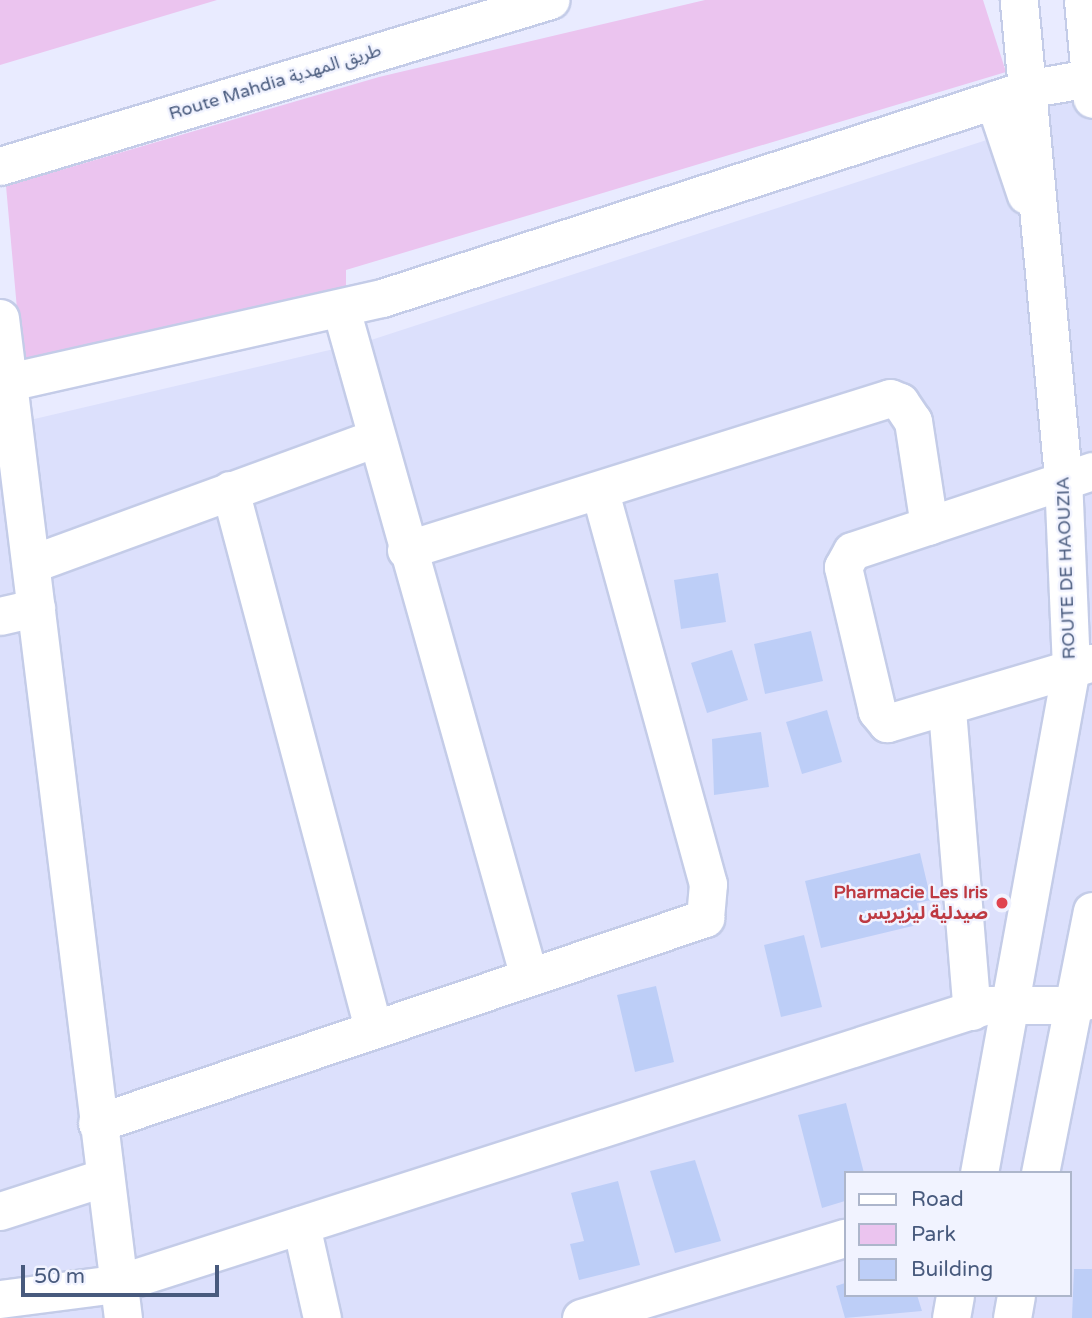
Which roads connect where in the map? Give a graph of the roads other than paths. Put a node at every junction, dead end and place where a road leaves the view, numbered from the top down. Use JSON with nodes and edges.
{"nodes":[{"id":1,"x":550,"y":0,"type":"edge"},
{"id":2,"x":1083,"y":0,"type":"edge"},
{"id":3,"x":1016,"y":6,"type":"edge"},
{"id":4,"x":1031,"y":88,"type":"junction"},
{"id":5,"x":1091,"y":88,"type":"edge"},
{"id":6,"x":994,"y":100,"type":"junction"},
{"id":7,"x":0,"y":166,"type":"edge"},
{"id":8,"x":1045,"y":251,"type":"junction"},
{"id":9,"x":341,"y":309,"type":"junction"},
{"id":10,"x":0,"y":318,"type":"edge"},
{"id":11,"x":4,"y":383,"type":"edge"},
{"id":12,"x":375,"y":438,"type":"junction"},
{"id":13,"x":1077,"y":474,"type":"edge"},
{"id":14,"x":230,"y":490,"type":"junction"},
{"id":15,"x":600,"y":491,"type":"junction"},
{"id":16,"x":929,"y":526,"type":"junction"},
{"id":17,"x":407,"y":550,"type":"junction"},
{"id":18,"x":31,"y":564,"type":"junction"},
{"id":19,"x":36,"y":608,"type":"junction"},
{"id":20,"x":0,"y":616,"type":"edge"},
{"id":21,"x":1081,"y":665,"type":"edge"},
{"id":22,"x":947,"y":709,"type":"junction"},
{"id":23,"x":1092,"y":911,"type":"edge"},
{"id":24,"x":528,"y":977,"type":"junction"},
{"id":25,"x":1082,"y":1002,"type":"edge"},
{"id":26,"x":989,"y":1007,"type":"junction"},
{"id":27,"x":373,"y":1028,"type":"junction"},
{"id":28,"x":97,"y":1123,"type":"junction"},
{"id":29,"x":979,"y":1171,"type":"edge"},
{"id":30,"x":1040,"y":1171,"type":"edge"},
{"id":31,"x":102,"y":1178,"type":"junction"},
{"id":32,"x":0,"y":1211,"type":"edge"},
{"id":33,"x":301,"y":1225,"type":"junction"},
{"id":34,"x":844,"y":1238,"type":"edge"},
{"id":35,"x":955,"y":1297,"type":"edge"},
{"id":36,"x":1016,"y":1297,"type":"edge"},
{"id":37,"x":0,"y":1299,"type":"edge"},
{"id":38,"x":120,"y":1301,"type":"edge"},
{"id":39,"x":322,"y":1318,"type":"edge"},
{"id":40,"x":581,"y":1318,"type":"edge"},
{"id":41,"x":951,"y":1318,"type":"edge"},
{"id":42,"x":1012,"y":1318,"type":"edge"}],
"edges":[{"from":1,"to":7,"type":"street","name":"Route Mahdia طريق المهدية"},
{"from":2,"to":5,"type":"street"},
{"from":3,"to":4,"type":"street","name":"ROUTE DE HAOUZIA"},
{"from":4,"to":5,"type":"street"},
{"from":4,"to":6,"type":"street"},
{"from":4,"to":8,"type":"street","name":"ROUTE DE HAOUZIA"},
{"from":6,"to":8,"type":"street"},
{"from":6,"to":9,"type":"street"},
{"from":8,"to":13,"type":"street","name":"ROUTE DE HAOUZIA"},
{"from":9,"to":11,"type":"street"},
{"from":9,"to":12,"type":"street"},
{"from":10,"to":11,"type":"street"},
{"from":11,"to":18,"type":"street"},
{"from":12,"to":14,"type":"street"},
{"from":12,"to":17,"type":"street"},
{"from":13,"to":16,"type":"street"},
{"from":13,"to":21,"type":"street","name":"ROUTE DE HAOUZIA"},
{"from":14,"to":18,"type":"street"},
{"from":14,"to":27,"type":"street"},
{"from":15,"to":16,"type":"street"},
{"from":15,"to":17,"type":"street"},
{"from":15,"to":24,"type":"street"},
{"from":16,"to":22,"type":"street"},
{"from":17,"to":24,"type":"street"},
{"from":18,"to":19,"type":"street"},
{"from":19,"to":20,"type":"street"},
{"from":19,"to":28,"type":"street"},
{"from":21,"to":22,"type":"street"},
{"from":21,"to":26,"type":"street","name":"ROUTE DE HAOUZIA"},
{"from":22,"to":26,"type":"street"},
{"from":23,"to":25,"type":"street"},
{"from":24,"to":27,"type":"street"},
{"from":25,"to":26,"type":"street"},
{"from":25,"to":30,"type":"street"},
{"from":26,"to":29,"type":"street","name":"ROUTE DE HAOUZIA"},
{"from":26,"to":33,"type":"street"},
{"from":27,"to":28,"type":"street"},
{"from":28,"to":31,"type":"street"},
{"from":31,"to":32,"type":"street"},
{"from":31,"to":38,"type":"street"},
{"from":33,"to":38,"type":"street"},
{"from":33,"to":39,"type":"street"},
{"from":34,"to":40,"type":"street"},
{"from":35,"to":41,"type":"street"},
{"from":36,"to":42,"type":"street"},
{"from":37,"to":38,"type":"street"}]}
